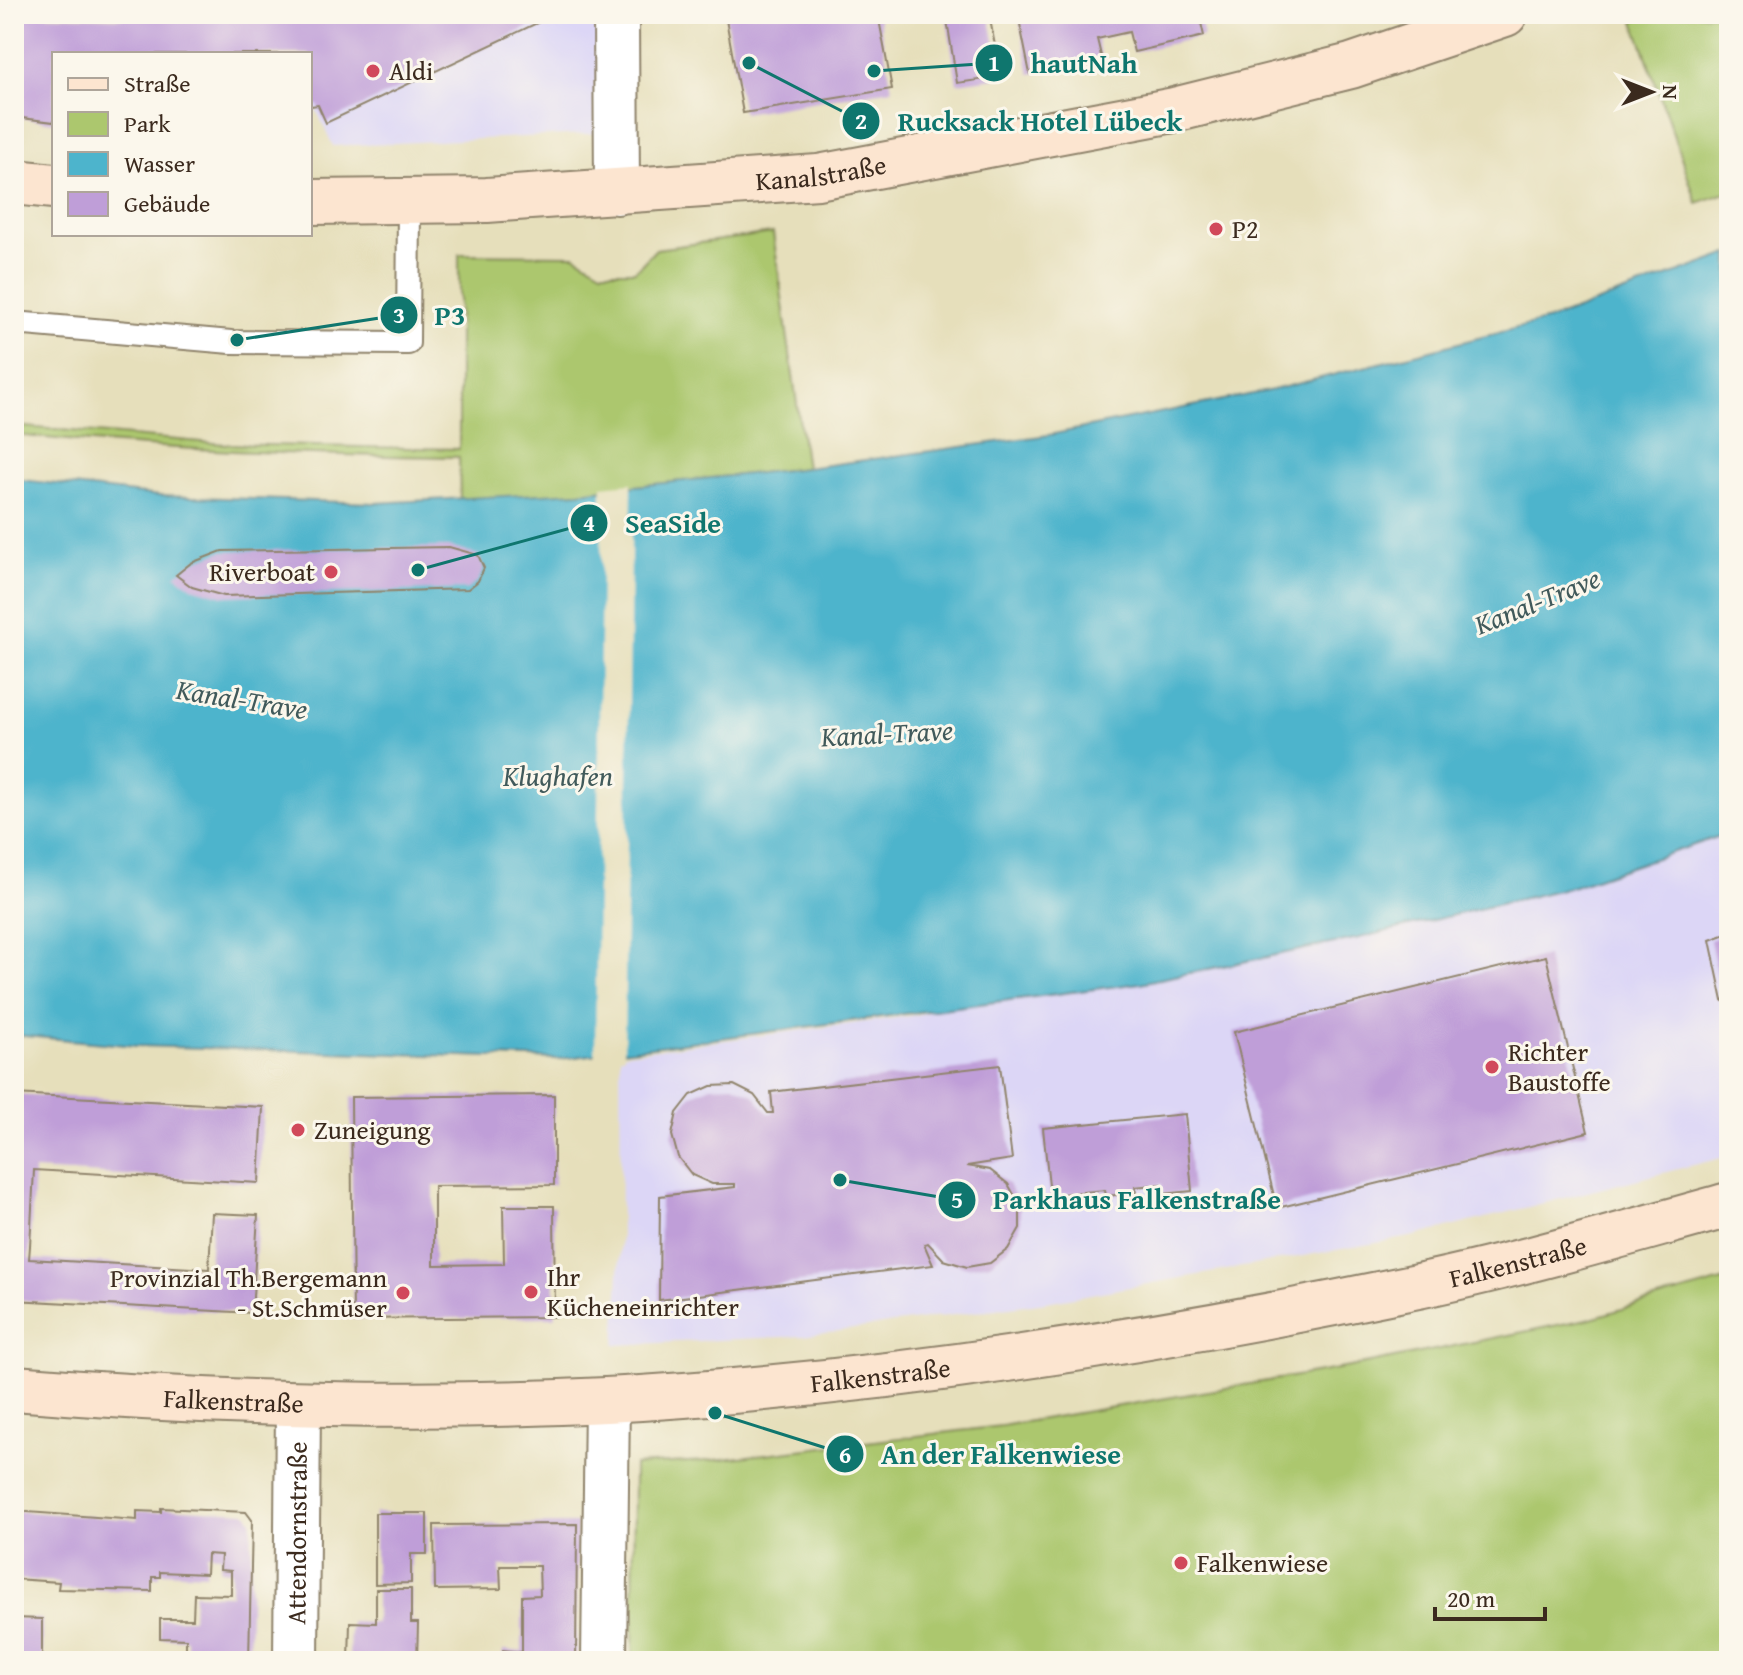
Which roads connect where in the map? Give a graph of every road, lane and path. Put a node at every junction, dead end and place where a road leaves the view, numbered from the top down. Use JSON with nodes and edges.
{"nodes":[{"id":1,"x":616,"y":14,"type":"edge"},
{"id":2,"x":1505,"y":14,"type":"edge"},
{"id":3,"x":14,"y":182,"type":"edge"},
{"id":4,"x":52,"y":186,"type":"edge"},
{"id":5,"x":617,"y":192,"type":"junction"},
{"id":6,"x":312,"y":202,"type":"edge"},
{"id":7,"x":409,"y":202,"type":"junction"},
{"id":8,"x":14,"y":323,"type":"edge"},
{"id":9,"x":1729,"y":1205,"type":"edge"},
{"id":10,"x":14,"y":1388,"type":"edge"},
{"id":11,"x":607,"y":1400,"type":"junction"},
{"id":12,"x":298,"y":1404,"type":"junction"},
{"id":13,"x":296,"y":1661,"type":"edge"},
{"id":14,"x":604,"y":1661,"type":"edge"}],
"edges":[{"from":1,"to":5,"type":"street"},
{"from":2,"to":5,"type":"main road","name":"Kanalstraße"},
{"from":3,"to":4,"type":"main road"},
{"from":5,"to":7,"type":"main road","name":"Kanalstraße"},
{"from":6,"to":7,"type":"main road","name":"Kanalstraße"},
{"from":7,"to":8,"type":"lane"},
{"from":9,"to":11,"type":"main road","name":"Falkenstraße"},
{"from":10,"to":12,"type":"main road","name":"Falkenstraße"},
{"from":11,"to":12,"type":"main road","name":"Falkenstraße"},
{"from":11,"to":14,"type":"street"},
{"from":12,"to":13,"type":"street","name":"Attendornstraße"}]}
